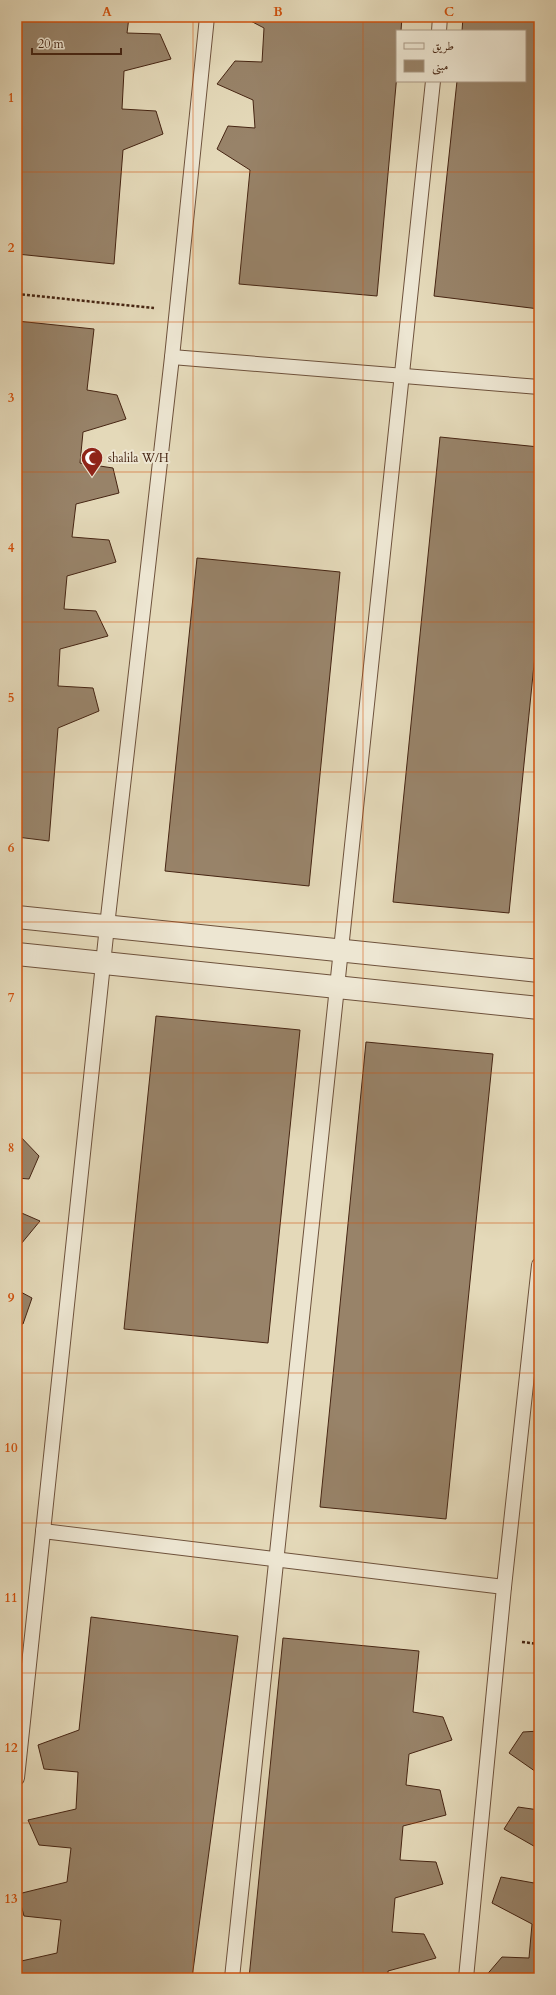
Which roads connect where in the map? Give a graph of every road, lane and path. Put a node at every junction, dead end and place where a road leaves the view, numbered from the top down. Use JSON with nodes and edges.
{"nodes":[{"id":1,"x":208,"y":17,"type":"edge"},
{"id":2,"x":440,"y":17,"type":"edge"},
{"id":3,"x":439,"y":30,"type":"edge"},
{"id":4,"x":433,"y":82,"type":"edge"},
{"id":5,"x":17,"y":294,"type":"edge"},
{"id":6,"x":177,"y":311,"type":"junction"},
{"id":7,"x":172,"y":357,"type":"junction"},
{"id":8,"x":402,"y":376,"type":"junction"},
{"id":9,"x":539,"y":387,"type":"edge"},
{"id":10,"x":17,"y":917,"type":"edge"},
{"id":11,"x":107,"y":926,"type":"junction"},
{"id":12,"x":340,"y":952,"type":"junction"},
{"id":13,"x":17,"y":954,"type":"edge"},
{"id":14,"x":104,"y":963,"type":"junction"},
{"id":15,"x":539,"y":971,"type":"edge"},
{"id":16,"x":337,"y":988,"type":"junction"},
{"id":17,"x":539,"y":1008,"type":"edge"},
{"id":18,"x":539,"y":1265,"type":"edge"},
{"id":19,"x":43,"y":1531,"type":"junction"},
{"id":20,"x":276,"y":1560,"type":"junction"},
{"id":21,"x":504,"y":1587,"type":"junction"},
{"id":22,"x":17,"y":1778,"type":"edge"},
{"id":23,"x":232,"y":1978,"type":"edge"},
{"id":24,"x":466,"y":1978,"type":"edge"}],
"edges":[{"from":1,"to":6,"type":"lane"},
{"from":2,"to":3,"type":"lane"},
{"from":4,"to":8,"type":"lane"},
{"from":5,"to":6,"type":"path"},
{"from":6,"to":7,"type":"lane"},
{"from":7,"to":8,"type":"lane"},
{"from":7,"to":11,"type":"lane"},
{"from":8,"to":9,"type":"lane"},
{"from":8,"to":12,"type":"lane"},
{"from":10,"to":11,"type":"street"},
{"from":11,"to":12,"type":"street"},
{"from":11,"to":14,"type":"lane"},
{"from":12,"to":15,"type":"street"},
{"from":12,"to":16,"type":"lane"},
{"from":13,"to":14,"type":"street"},
{"from":14,"to":16,"type":"street"},
{"from":14,"to":19,"type":"lane"},
{"from":16,"to":17,"type":"street"},
{"from":16,"to":20,"type":"lane"},
{"from":18,"to":21,"type":"lane"},
{"from":19,"to":20,"type":"lane"},
{"from":19,"to":22,"type":"lane"},
{"from":20,"to":21,"type":"lane"},
{"from":20,"to":23,"type":"lane"},
{"from":21,"to":24,"type":"lane"}]}
